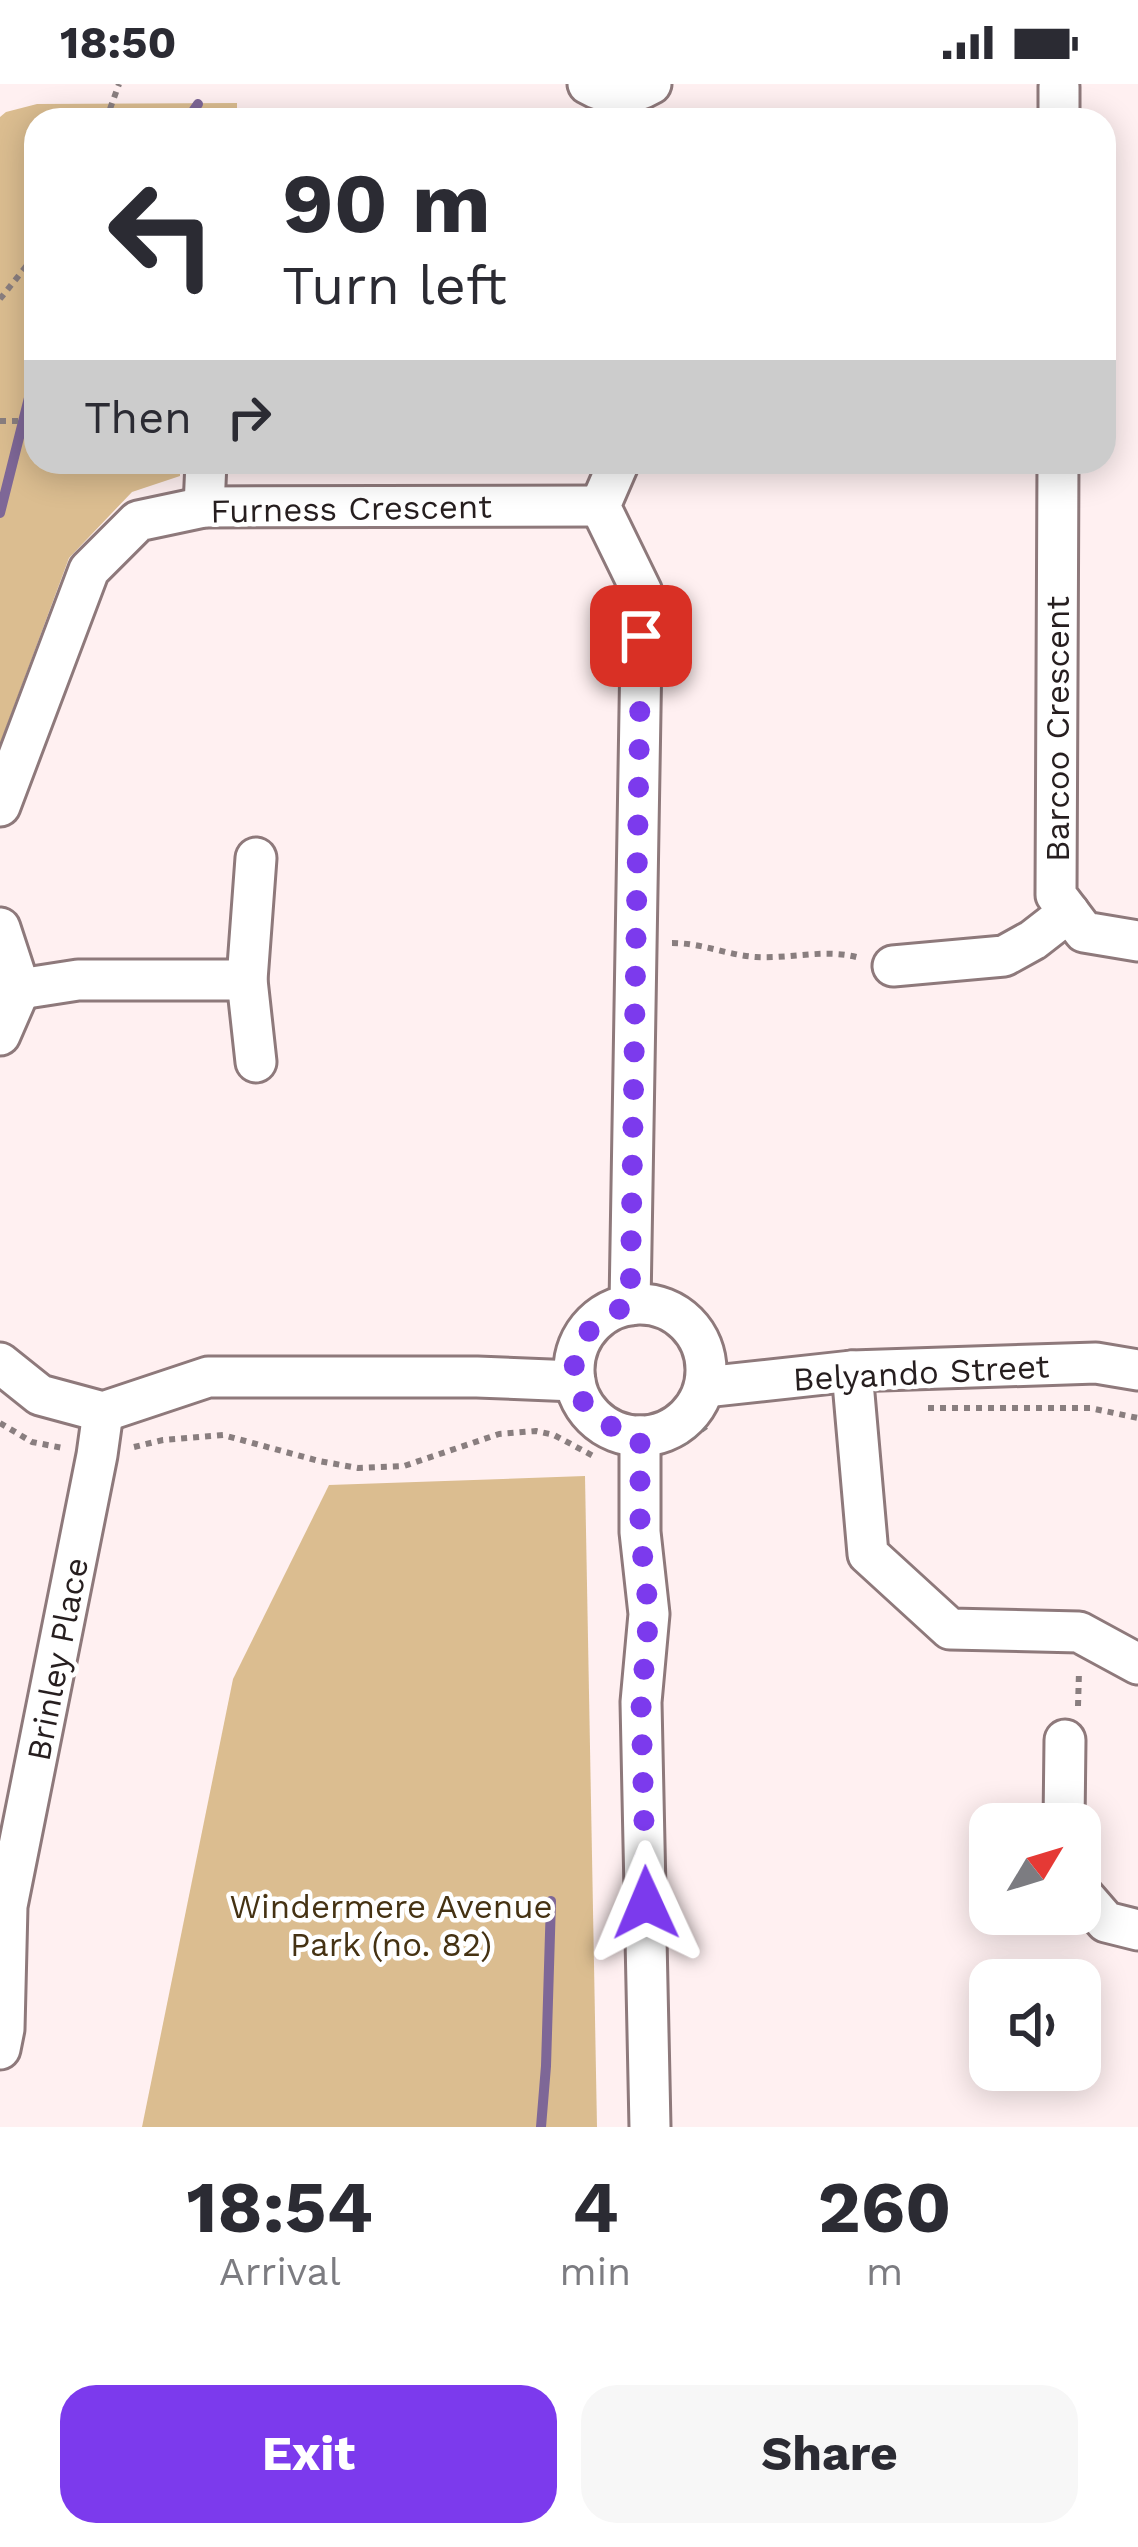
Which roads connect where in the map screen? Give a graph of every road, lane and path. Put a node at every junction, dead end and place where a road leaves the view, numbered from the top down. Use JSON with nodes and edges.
{"nodes":[{"id":1,"x":24,"y":269,"type":"edge"},
{"id":2,"x":0,"y":299,"type":"edge"},
{"id":3,"x":205,"y":474,"type":"edge"},
{"id":4,"x":614,"y":474,"type":"edge"},
{"id":5,"x":1058,"y":474,"type":"edge"},
{"id":6,"x":600,"y":506,"type":"junction"},
{"id":7,"x":204,"y":507,"type":"junction"},
{"id":8,"x":0,"y":806,"type":"edge"},
{"id":9,"x":256,"y":858,"type":"dead end"},
{"id":10,"x":1069,"y":912,"type":"junction"},
{"id":11,"x":0,"y":928,"type":"edge"},
{"id":12,"x":1138,"y":940,"type":"edge"},
{"id":13,"x":636,"y":944,"type":"junction"},
{"id":14,"x":892,"y":966,"type":"joint"},
{"id":15,"x":247,"y":980,"type":"junction"},
{"id":16,"x":20,"y":989,"type":"junction"},
{"id":17,"x":0,"y":1035,"type":"edge"},
{"id":18,"x":256,"y":1062,"type":"dead end"},
{"id":19,"x":630,"y":1305,"type":"junction"},
{"id":20,"x":0,"y":1363,"type":"edge"},
{"id":21,"x":1138,"y":1370,"type":"edge"},
{"id":22,"x":852,"y":1371,"type":"junction"},
{"id":23,"x":575,"y":1382,"type":"junction"},
{"id":24,"x":710,"y":1404,"type":"junction"},
{"id":25,"x":912,"y":1407,"type":"dead end"},
{"id":26,"x":103,"y":1412,"type":"junction"},
{"id":27,"x":1138,"y":1418,"type":"edge"},
{"id":28,"x":0,"y":1423,"type":"edge"},
{"id":29,"x":640,"y":1436,"type":"junction"},
{"id":30,"x":682,"y":1444,"type":"dead end"},
{"id":31,"x":97,"y":1455,"type":"junction"},
{"id":32,"x":597,"y":1458,"type":"dead end"},
{"id":33,"x":1079,"y":1632,"type":"junction"},
{"id":34,"x":1138,"y":1664,"type":"edge"},
{"id":35,"x":1066,"y":1740,"type":"joint"},
{"id":36,"x":1064,"y":1803,"type":"edge"},
{"id":37,"x":0,"y":2049,"type":"edge"},
{"id":38,"x":650,"y":2127,"type":"edge"}],
"edges":[{"from":1,"to":2,"type":"path"},
{"from":3,"to":7,"type":"street"},
{"from":4,"to":6,"type":"street"},
{"from":5,"to":10,"type":"street","name":"Barcoo Crescent"},
{"from":6,"to":7,"type":"street","name":"Furness Crescent"},
{"from":6,"to":13,"type":"street"},
{"from":7,"to":8,"type":"street","name":"Furness Crescent"},
{"from":9,"to":15,"type":"street"},
{"from":10,"to":12,"type":"street"},
{"from":10,"to":14,"type":"street"},
{"from":11,"to":16,"type":"street"},
{"from":13,"to":14,"type":"path"},
{"from":13,"to":19,"type":"street"},
{"from":15,"to":16,"type":"street"},
{"from":15,"to":18,"type":"street"},
{"from":16,"to":17,"type":"street"},
{"from":19,"to":23,"type":"street"},
{"from":19,"to":24,"type":"street"},
{"from":20,"to":26,"type":"street"},
{"from":21,"to":22,"type":"street","name":"Belyando Street"},
{"from":22,"to":24,"type":"street","name":"Belyando Street"},
{"from":22,"to":33,"type":"street"},
{"from":23,"to":26,"type":"street"},
{"from":23,"to":29,"type":"street"},
{"from":24,"to":29,"type":"street"},
{"from":24,"to":30,"type":"path"},
{"from":25,"to":27,"type":"path"},
{"from":26,"to":31,"type":"street","name":"Brinley Place"},
{"from":28,"to":31,"type":"path"},
{"from":29,"to":38,"type":"street"},
{"from":31,"to":32,"type":"path"},
{"from":31,"to":37,"type":"street","name":"Brinley Place"},
{"from":33,"to":34,"type":"street"},
{"from":33,"to":35,"type":"path"},
{"from":35,"to":36,"type":"street"}]}
